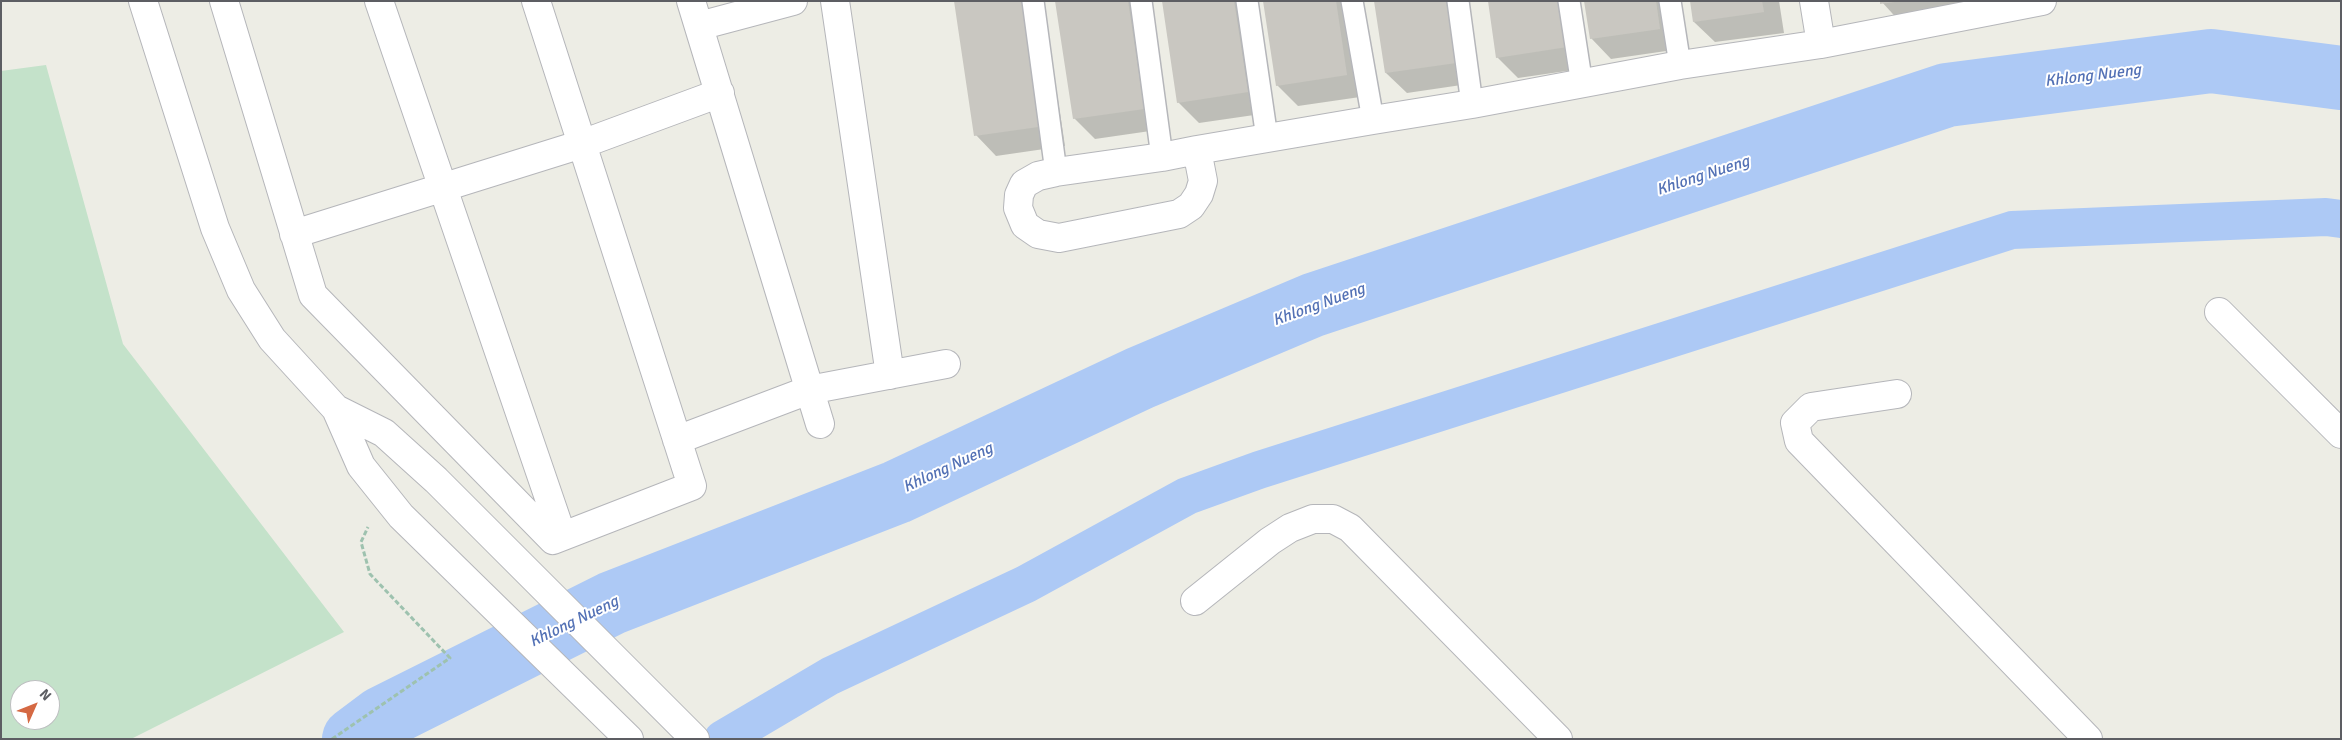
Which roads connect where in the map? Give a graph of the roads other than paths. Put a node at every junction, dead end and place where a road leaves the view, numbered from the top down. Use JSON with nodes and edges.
{"nodes":[{"id":1,"x":143,"y":1,"type":"edge"},
{"id":2,"x":224,"y":1,"type":"edge"},
{"id":3,"x":379,"y":1,"type":"edge"},
{"id":4,"x":536,"y":1,"type":"edge"},
{"id":5,"x":793,"y":1,"type":"edge"},
{"id":6,"x":835,"y":1,"type":"edge"},
{"id":7,"x":1033,"y":1,"type":"edge"},
{"id":8,"x":1142,"y":1,"type":"edge"},
{"id":9,"x":1247,"y":1,"type":"edge"},
{"id":10,"x":1352,"y":1,"type":"edge"},
{"id":11,"x":1458,"y":1,"type":"edge"},
{"id":12,"x":1569,"y":1,"type":"edge"},
{"id":13,"x":1670,"y":1,"type":"edge"},
{"id":14,"x":1814,"y":1,"type":"edge"},
{"id":15,"x":2042,"y":1,"type":"edge"},
{"id":16,"x":1971,"y":8,"type":"edge"},
{"id":17,"x":695,"y":14,"type":"edge"},
{"id":18,"x":1821,"y":44,"type":"junction"},
{"id":19,"x":1680,"y":65,"type":"junction"},
{"id":20,"x":1582,"y":85,"type":"junction"},
{"id":21,"x":720,"y":93,"type":"junction"},
{"id":22,"x":1472,"y":104,"type":"junction"},
{"id":23,"x":1373,"y":120,"type":"junction"},
{"id":24,"x":1266,"y":138,"type":"junction"},
{"id":25,"x":582,"y":144,"type":"junction"},
{"id":26,"x":1197,"y":150,"type":"junction"},
{"id":27,"x":1162,"y":157,"type":"junction"},
{"id":28,"x":1056,"y":172,"type":"junction"},
{"id":29,"x":442,"y":188,"type":"junction"},
{"id":30,"x":294,"y":234,"type":"junction"},
{"id":31,"x":2219,"y":312,"type":"dead end"},
{"id":32,"x":946,"y":364,"type":"dead end"},
{"id":33,"x":890,"y":375,"type":"junction"},
{"id":34,"x":810,"y":390,"type":"junction"},
{"id":35,"x":1897,"y":394,"type":"dead end"},
{"id":36,"x":336,"y":409,"type":"junction"},
{"id":37,"x":820,"y":424,"type":"dead end"},
{"id":38,"x":2341,"y":434,"type":"edge"},
{"id":39,"x":677,"y":440,"type":"junction"},
{"id":40,"x":562,"y":536,"type":"junction"},
{"id":41,"x":1195,"y":601,"type":"dead end"},
{"id":42,"x":629,"y":739,"type":"edge"},
{"id":43,"x":695,"y":739,"type":"edge"},
{"id":44,"x":1558,"y":739,"type":"edge"},
{"id":45,"x":2088,"y":739,"type":"edge"}],
"edges":[{"from":1,"to":36,"type":"street"},
{"from":2,"to":30,"type":"street"},
{"from":3,"to":29,"type":"street"},
{"from":4,"to":25,"type":"street"},
{"from":5,"to":17,"type":"street"},
{"from":6,"to":33,"type":"street"},
{"from":7,"to":28,"type":"lane"},
{"from":8,"to":27,"type":"lane"},
{"from":9,"to":24,"type":"lane"},
{"from":10,"to":23,"type":"lane"},
{"from":11,"to":22,"type":"lane"},
{"from":12,"to":20,"type":"lane"},
{"from":13,"to":19,"type":"lane"},
{"from":14,"to":18,"type":"street"},
{"from":15,"to":16,"type":"street"},
{"from":16,"to":18,"type":"street"},
{"from":17,"to":21,"type":"street"},
{"from":18,"to":19,"type":"street"},
{"from":19,"to":20,"type":"street"},
{"from":20,"to":22,"type":"street"},
{"from":21,"to":25,"type":"street"},
{"from":21,"to":34,"type":"street"},
{"from":22,"to":23,"type":"street"},
{"from":23,"to":24,"type":"street"},
{"from":24,"to":26,"type":"street"},
{"from":25,"to":29,"type":"street"},
{"from":25,"to":39,"type":"street"},
{"from":26,"to":27,"type":"street"},
{"from":26,"to":28,"type":"street"},
{"from":27,"to":28,"type":"street"},
{"from":29,"to":30,"type":"street"},
{"from":29,"to":40,"type":"street"},
{"from":30,"to":40,"type":"street"},
{"from":31,"to":38,"type":"street"},
{"from":32,"to":33,"type":"street"},
{"from":33,"to":34,"type":"street"},
{"from":34,"to":37,"type":"street"},
{"from":34,"to":39,"type":"street"},
{"from":35,"to":45,"type":"street"},
{"from":36,"to":42,"type":"street"},
{"from":36,"to":43,"type":"street"},
{"from":39,"to":40,"type":"street"},
{"from":41,"to":44,"type":"street"}]}
